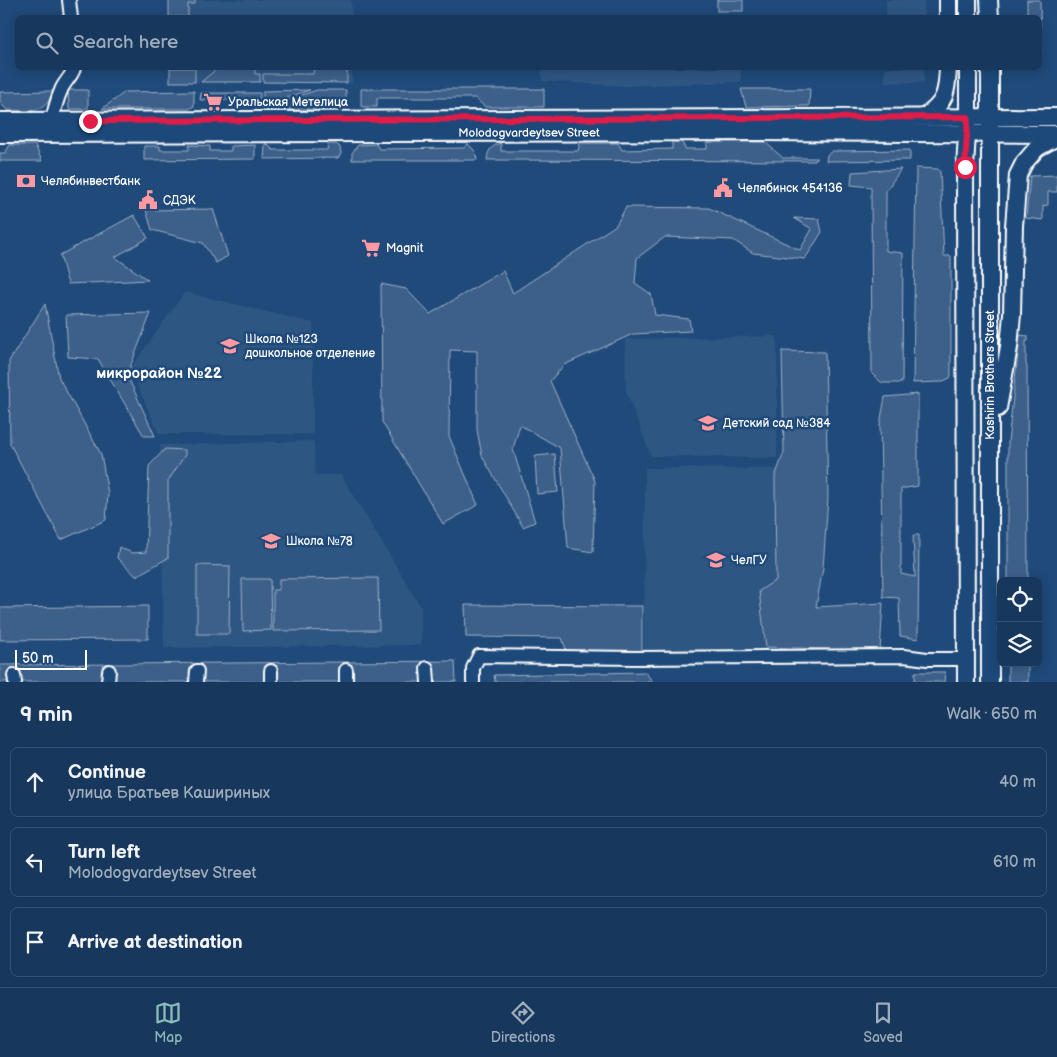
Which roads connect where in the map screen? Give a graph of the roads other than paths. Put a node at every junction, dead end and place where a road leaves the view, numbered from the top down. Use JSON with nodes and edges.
{"nodes":[{"id":1,"x":69,"y":0,"type":"edge"},
{"id":2,"x":948,"y":0,"type":"edge"},
{"id":3,"x":968,"y":0,"type":"edge"},
{"id":4,"x":989,"y":0,"type":"edge"},
{"id":5,"x":71,"y":15,"type":"edge"},
{"id":6,"x":948,"y":15,"type":"edge"},
{"id":7,"x":968,"y":15,"type":"edge"},
{"id":8,"x":990,"y":15,"type":"edge"},
{"id":9,"x":73,"y":70,"type":"edge"},
{"id":10,"x":948,"y":70,"type":"edge"},
{"id":11,"x":968,"y":70,"type":"edge"},
{"id":12,"x":990,"y":70,"type":"edge"},
{"id":13,"x":924,"y":117,"type":"junction"},
{"id":14,"x":968,"y":117,"type":"junction"},
{"id":15,"x":1057,"y":117,"type":"edge"},
{"id":16,"x":990,"y":118,"type":"junction"},
{"id":17,"x":0,"y":121,"type":"edge"},
{"id":18,"x":52,"y":127,"type":"junction"},
{"id":19,"x":0,"y":134,"type":"edge"},
{"id":20,"x":967,"y":134,"type":"junction"},
{"id":21,"x":990,"y":135,"type":"junction"},
{"id":22,"x":1057,"y":135,"type":"edge"},
{"id":23,"x":990,"y":452,"type":"junction"},
{"id":24,"x":966,"y":659,"type":"junction"},
{"id":25,"x":428,"y":668,"type":"dead end"},
{"id":26,"x":428,"y":682,"type":"edge"},
{"id":27,"x":473,"y":682,"type":"edge"},
{"id":28,"x":966,"y":682,"type":"edge"},
{"id":29,"x":990,"y":682,"type":"edge"}],
"edges":[{"from":1,"to":5,"type":"street"},
{"from":2,"to":6,"type":"main road"},
{"from":3,"to":7,"type":"main road"},
{"from":4,"to":8,"type":"main road"},
{"from":9,"to":18,"type":"street"},
{"from":10,"to":13,"type":"main road"},
{"from":11,"to":14,"type":"main road"},
{"from":12,"to":16,"type":"main road","name":"Kashirin Brothers Street"},
{"from":13,"to":14,"type":"main road","name":"Molodogvardeytsev Street"},
{"from":13,"to":18,"type":"main road","name":"Molodogvardeytsev Street"},
{"from":14,"to":16,"type":"main road","name":"Molodogvardeytsev Street"},
{"from":14,"to":20,"type":"main road","name":"Kashirin Brothers Street"},
{"from":15,"to":16,"type":"main road","name":"Molodogvardeytsev Street"},
{"from":16,"to":21,"type":"main road","name":"Kashirin Brothers Street"},
{"from":17,"to":18,"type":"main road","name":"Molodogvardeytsev Street"},
{"from":18,"to":19,"type":"main road","name":"Molodogvardeytsev Street"},
{"from":18,"to":20,"type":"main road","name":"Molodogvardeytsev Street"},
{"from":20,"to":21,"type":"main road","name":"Molodogvardeytsev Street"},
{"from":20,"to":24,"type":"main road","name":"Kashirin Brothers Street"},
{"from":21,"to":22,"type":"main road","name":"Molodogvardeytsev Street"},
{"from":21,"to":23,"type":"main road","name":"Kashirin Brothers Street"},
{"from":22,"to":23,"type":"main road"},
{"from":23,"to":29,"type":"main road","name":"Kashirin Brothers Street"},
{"from":24,"to":27,"type":"street"},
{"from":24,"to":28,"type":"main road","name":"Kashirin Brothers Street"},
{"from":25,"to":26,"type":"street"}]}
